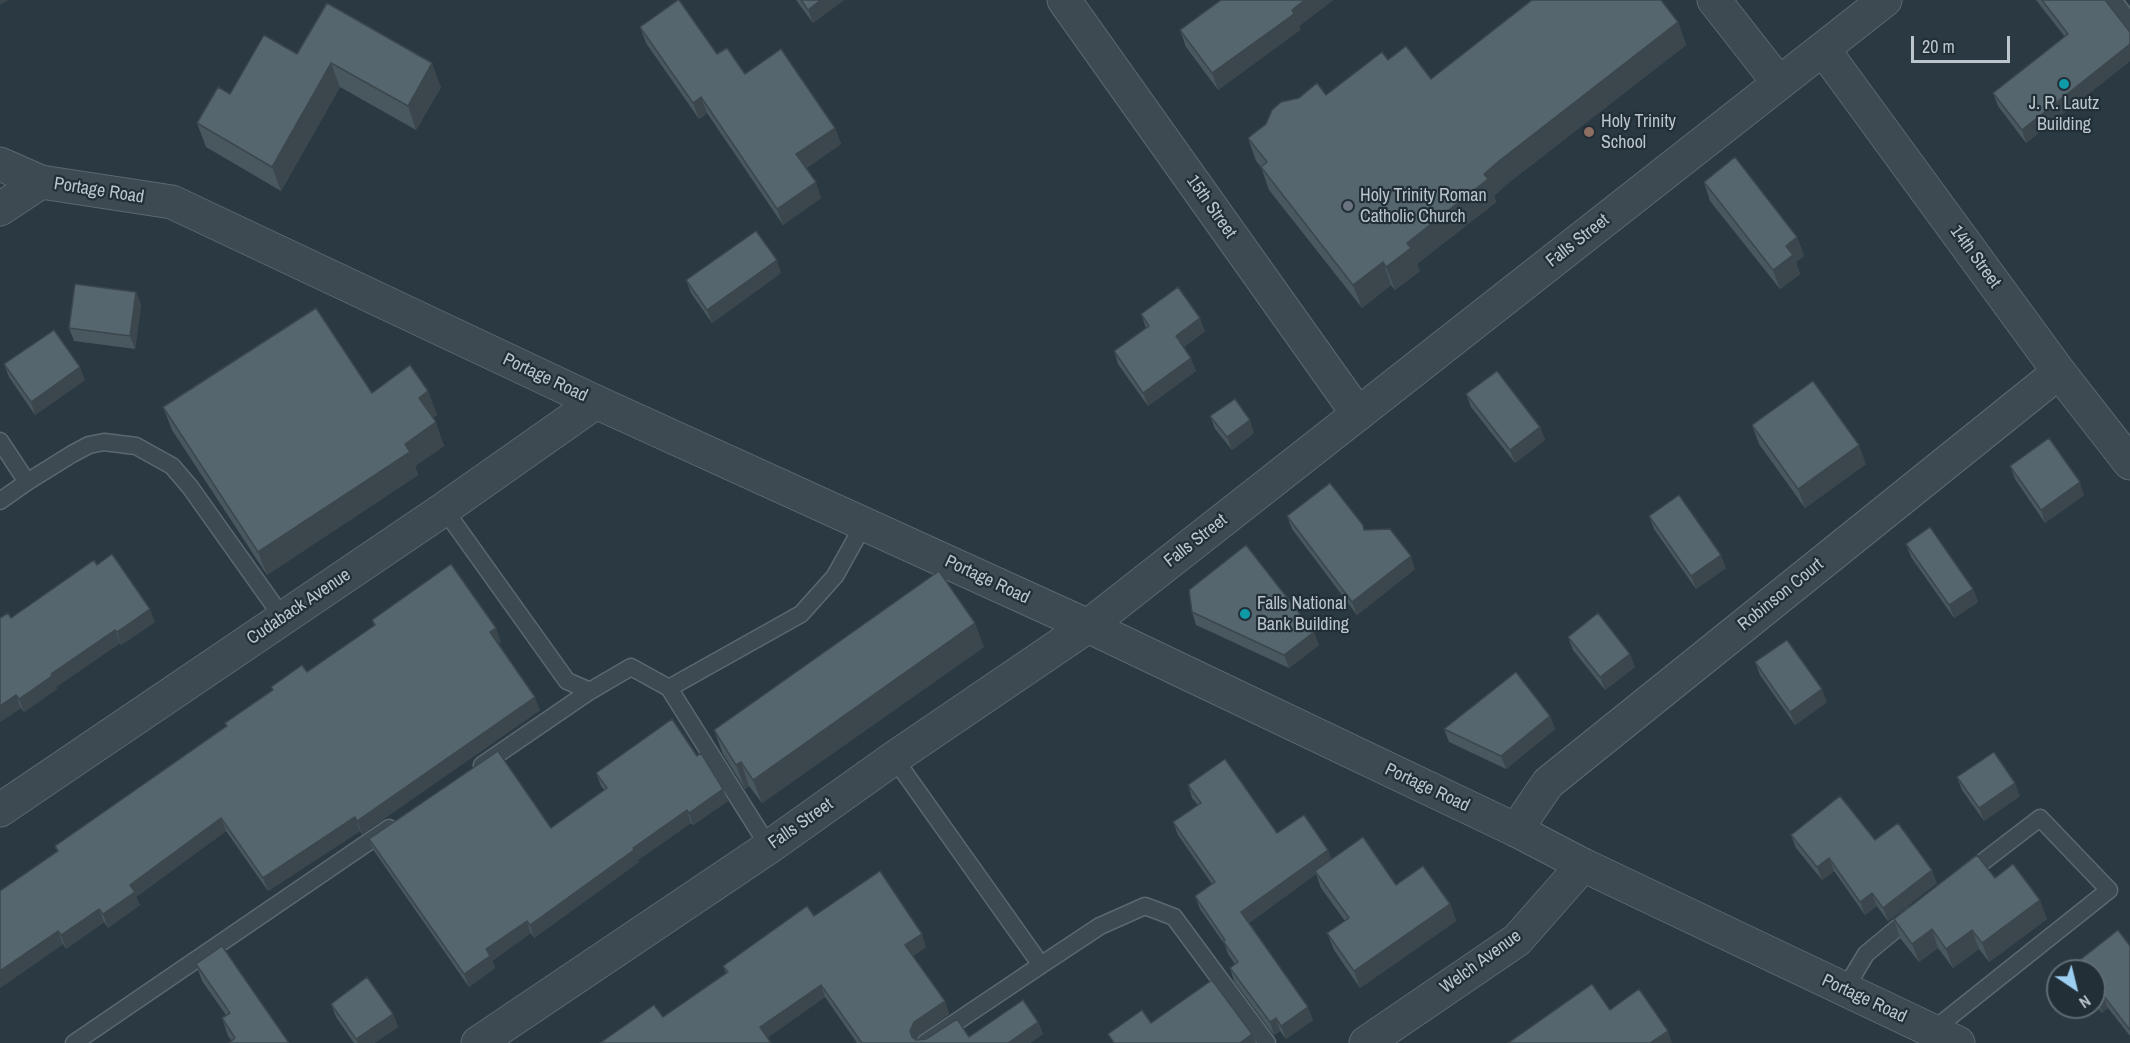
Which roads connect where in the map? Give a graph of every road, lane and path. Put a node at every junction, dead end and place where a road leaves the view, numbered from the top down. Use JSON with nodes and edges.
{"nodes":[{"id":1,"x":1064,"y":0,"type":"edge"},
{"id":2,"x":1713,"y":0,"type":"edge"},
{"id":3,"x":1885,"y":0,"type":"edge"},
{"id":4,"x":2113,"y":0,"type":"edge"},
{"id":5,"x":2130,"y":22,"type":"edge"},
{"id":6,"x":1823,"y":49,"type":"junction"},
{"id":7,"x":1779,"y":83,"type":"junction"},
{"id":8,"x":0,"y":164,"type":"edge"},
{"id":9,"x":41,"y":182,"type":"junction"},
{"id":10,"x":0,"y":209,"type":"edge"},
{"id":11,"x":2060,"y":372,"type":"junction"},
{"id":12,"x":596,"y":402,"type":"junction"},
{"id":13,"x":1358,"y":414,"type":"junction"},
{"id":14,"x":0,"y":441,"type":"edge"},
{"id":15,"x":2130,"y":463,"type":"edge"},
{"id":16,"x":27,"y":482,"type":"junction"},
{"id":17,"x":0,"y":501,"type":"edge"},
{"id":18,"x":444,"y":509,"type":"junction"},
{"id":19,"x":864,"y":524,"type":"junction"},
{"id":20,"x":283,"y":618,"type":"junction"},
{"id":21,"x":1088,"y":626,"type":"junction"},
{"id":22,"x":669,"y":688,"type":"junction"},
{"id":23,"x":590,"y":691,"type":"junction"},
{"id":24,"x":894,"y":758,"type":"junction"},
{"id":25,"x":473,"y":770,"type":"edge"},
{"id":26,"x":0,"y":810,"type":"edge"},
{"id":27,"x":405,"y":817,"type":"edge"},
{"id":28,"x":1516,"y":830,"type":"junction"},
{"id":29,"x":769,"y":847,"type":"junction"},
{"id":30,"x":1583,"y":866,"type":"junction"},
{"id":31,"x":1957,"y":881,"type":"edge"},
{"id":32,"x":1930,"y":902,"type":"edge"},
{"id":33,"x":1041,"y":965,"type":"junction"},
{"id":34,"x":1845,"y":989,"type":"junction"},
{"id":35,"x":1945,"y":1037,"type":"edge"},
{"id":36,"x":74,"y":1043,"type":"edge"},
{"id":37,"x":478,"y":1043,"type":"edge"},
{"id":38,"x":925,"y":1043,"type":"edge"},
{"id":39,"x":1268,"y":1043,"type":"edge"},
{"id":40,"x":1366,"y":1043,"type":"edge"}],
"edges":[{"from":1,"to":13,"type":"street","name":"15th Street"},
{"from":2,"to":7,"type":"street"},
{"from":3,"to":6,"type":"street","name":"Falls Street"},
{"from":4,"to":5,"type":"lane"},
{"from":6,"to":7,"type":"street","name":"Falls Street"},
{"from":6,"to":11,"type":"street","name":"14th Street"},
{"from":7,"to":13,"type":"street","name":"Falls Street"},
{"from":8,"to":9,"type":"street","name":"Portage Road"},
{"from":9,"to":10,"type":"street"},
{"from":9,"to":12,"type":"street","name":"Portage Road"},
{"from":11,"to":15,"type":"street","name":"14th Street"},
{"from":11,"to":28,"type":"street","name":"Robinson Court"},
{"from":12,"to":18,"type":"street","name":"Cudaback Avenue"},
{"from":12,"to":19,"type":"street","name":"Portage Road"},
{"from":13,"to":21,"type":"street","name":"Falls Street"},
{"from":14,"to":16,"type":"lane"},
{"from":16,"to":17,"type":"lane"},
{"from":16,"to":20,"type":"lane"},
{"from":18,"to":20,"type":"street","name":"Cudaback Avenue"},
{"from":18,"to":23,"type":"lane"},
{"from":19,"to":21,"type":"street","name":"Portage Road"},
{"from":19,"to":22,"type":"lane"},
{"from":20,"to":26,"type":"street","name":"Cudaback Avenue"},
{"from":21,"to":24,"type":"street","name":"Falls Street"},
{"from":21,"to":28,"type":"street","name":"Portage Road"},
{"from":22,"to":23,"type":"lane"},
{"from":22,"to":29,"type":"lane"},
{"from":23,"to":25,"type":"lane"},
{"from":24,"to":29,"type":"street","name":"Falls Street"},
{"from":24,"to":33,"type":"lane"},
{"from":27,"to":36,"type":"lane"},
{"from":28,"to":30,"type":"street","name":"Portage Road"},
{"from":29,"to":37,"type":"street","name":"Falls Street"},
{"from":30,"to":34,"type":"street","name":"Portage Road"},
{"from":30,"to":40,"type":"street","name":"Welch Avenue"},
{"from":31,"to":35,"type":"lane"},
{"from":32,"to":34,"type":"lane"},
{"from":33,"to":38,"type":"lane"},
{"from":33,"to":39,"type":"lane"},
{"from":34,"to":35,"type":"street","name":"Portage Road"}]}
